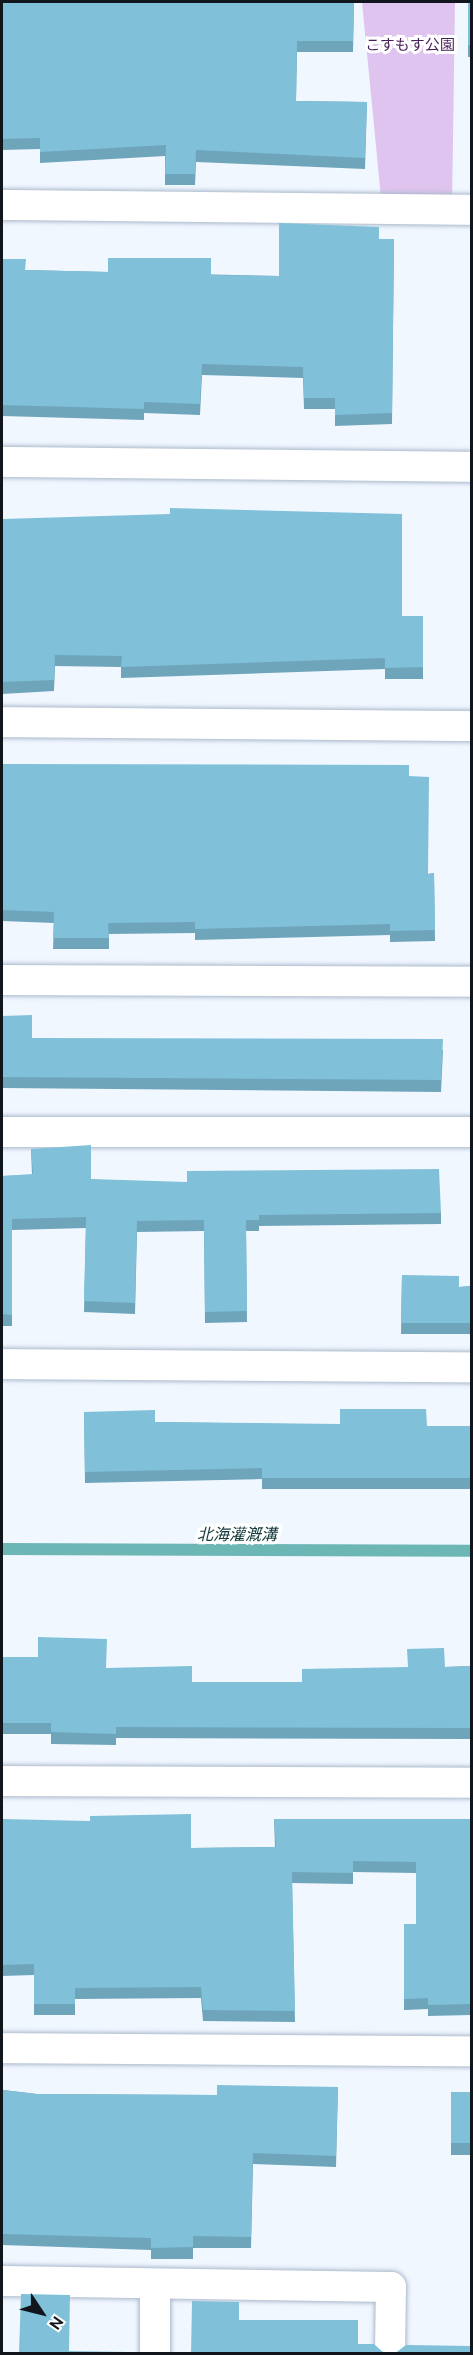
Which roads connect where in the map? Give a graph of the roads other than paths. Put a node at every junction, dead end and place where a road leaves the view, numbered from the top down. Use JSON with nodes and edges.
{"nodes":[{"id":1,"x":2,"y":205,"type":"edge"},
{"id":2,"x":471,"y":210,"type":"edge"},
{"id":3,"x":2,"y":462,"type":"edge"},
{"id":4,"x":471,"y":467,"type":"edge"},
{"id":5,"x":2,"y":722,"type":"edge"},
{"id":6,"x":471,"y":726,"type":"edge"},
{"id":7,"x":2,"y":980,"type":"edge"},
{"id":8,"x":471,"y":982,"type":"edge"},
{"id":9,"x":2,"y":1132,"type":"edge"},
{"id":10,"x":471,"y":1132,"type":"edge"},
{"id":11,"x":2,"y":1364,"type":"edge"},
{"id":12,"x":471,"y":1367,"type":"edge"},
{"id":13,"x":2,"y":1782,"type":"edge"},
{"id":14,"x":471,"y":1783,"type":"edge"},
{"id":15,"x":2,"y":2048,"type":"edge"},
{"id":16,"x":471,"y":2051,"type":"edge"},
{"id":17,"x":2,"y":2281,"type":"edge"},
{"id":18,"x":155,"y":2286,"type":"junction"},
{"id":19,"x":155,"y":2354,"type":"edge"},
{"id":20,"x":390,"y":2354,"type":"edge"}],
"edges":[{"from":1,"to":2,"type":"street"},
{"from":3,"to":4,"type":"street"},
{"from":5,"to":6,"type":"street"},
{"from":7,"to":8,"type":"street"},
{"from":9,"to":10,"type":"street"},
{"from":11,"to":12,"type":"street"},
{"from":13,"to":14,"type":"street"},
{"from":15,"to":16,"type":"street"},
{"from":17,"to":18,"type":"street"},
{"from":18,"to":19,"type":"street"},
{"from":18,"to":20,"type":"street"}]}
